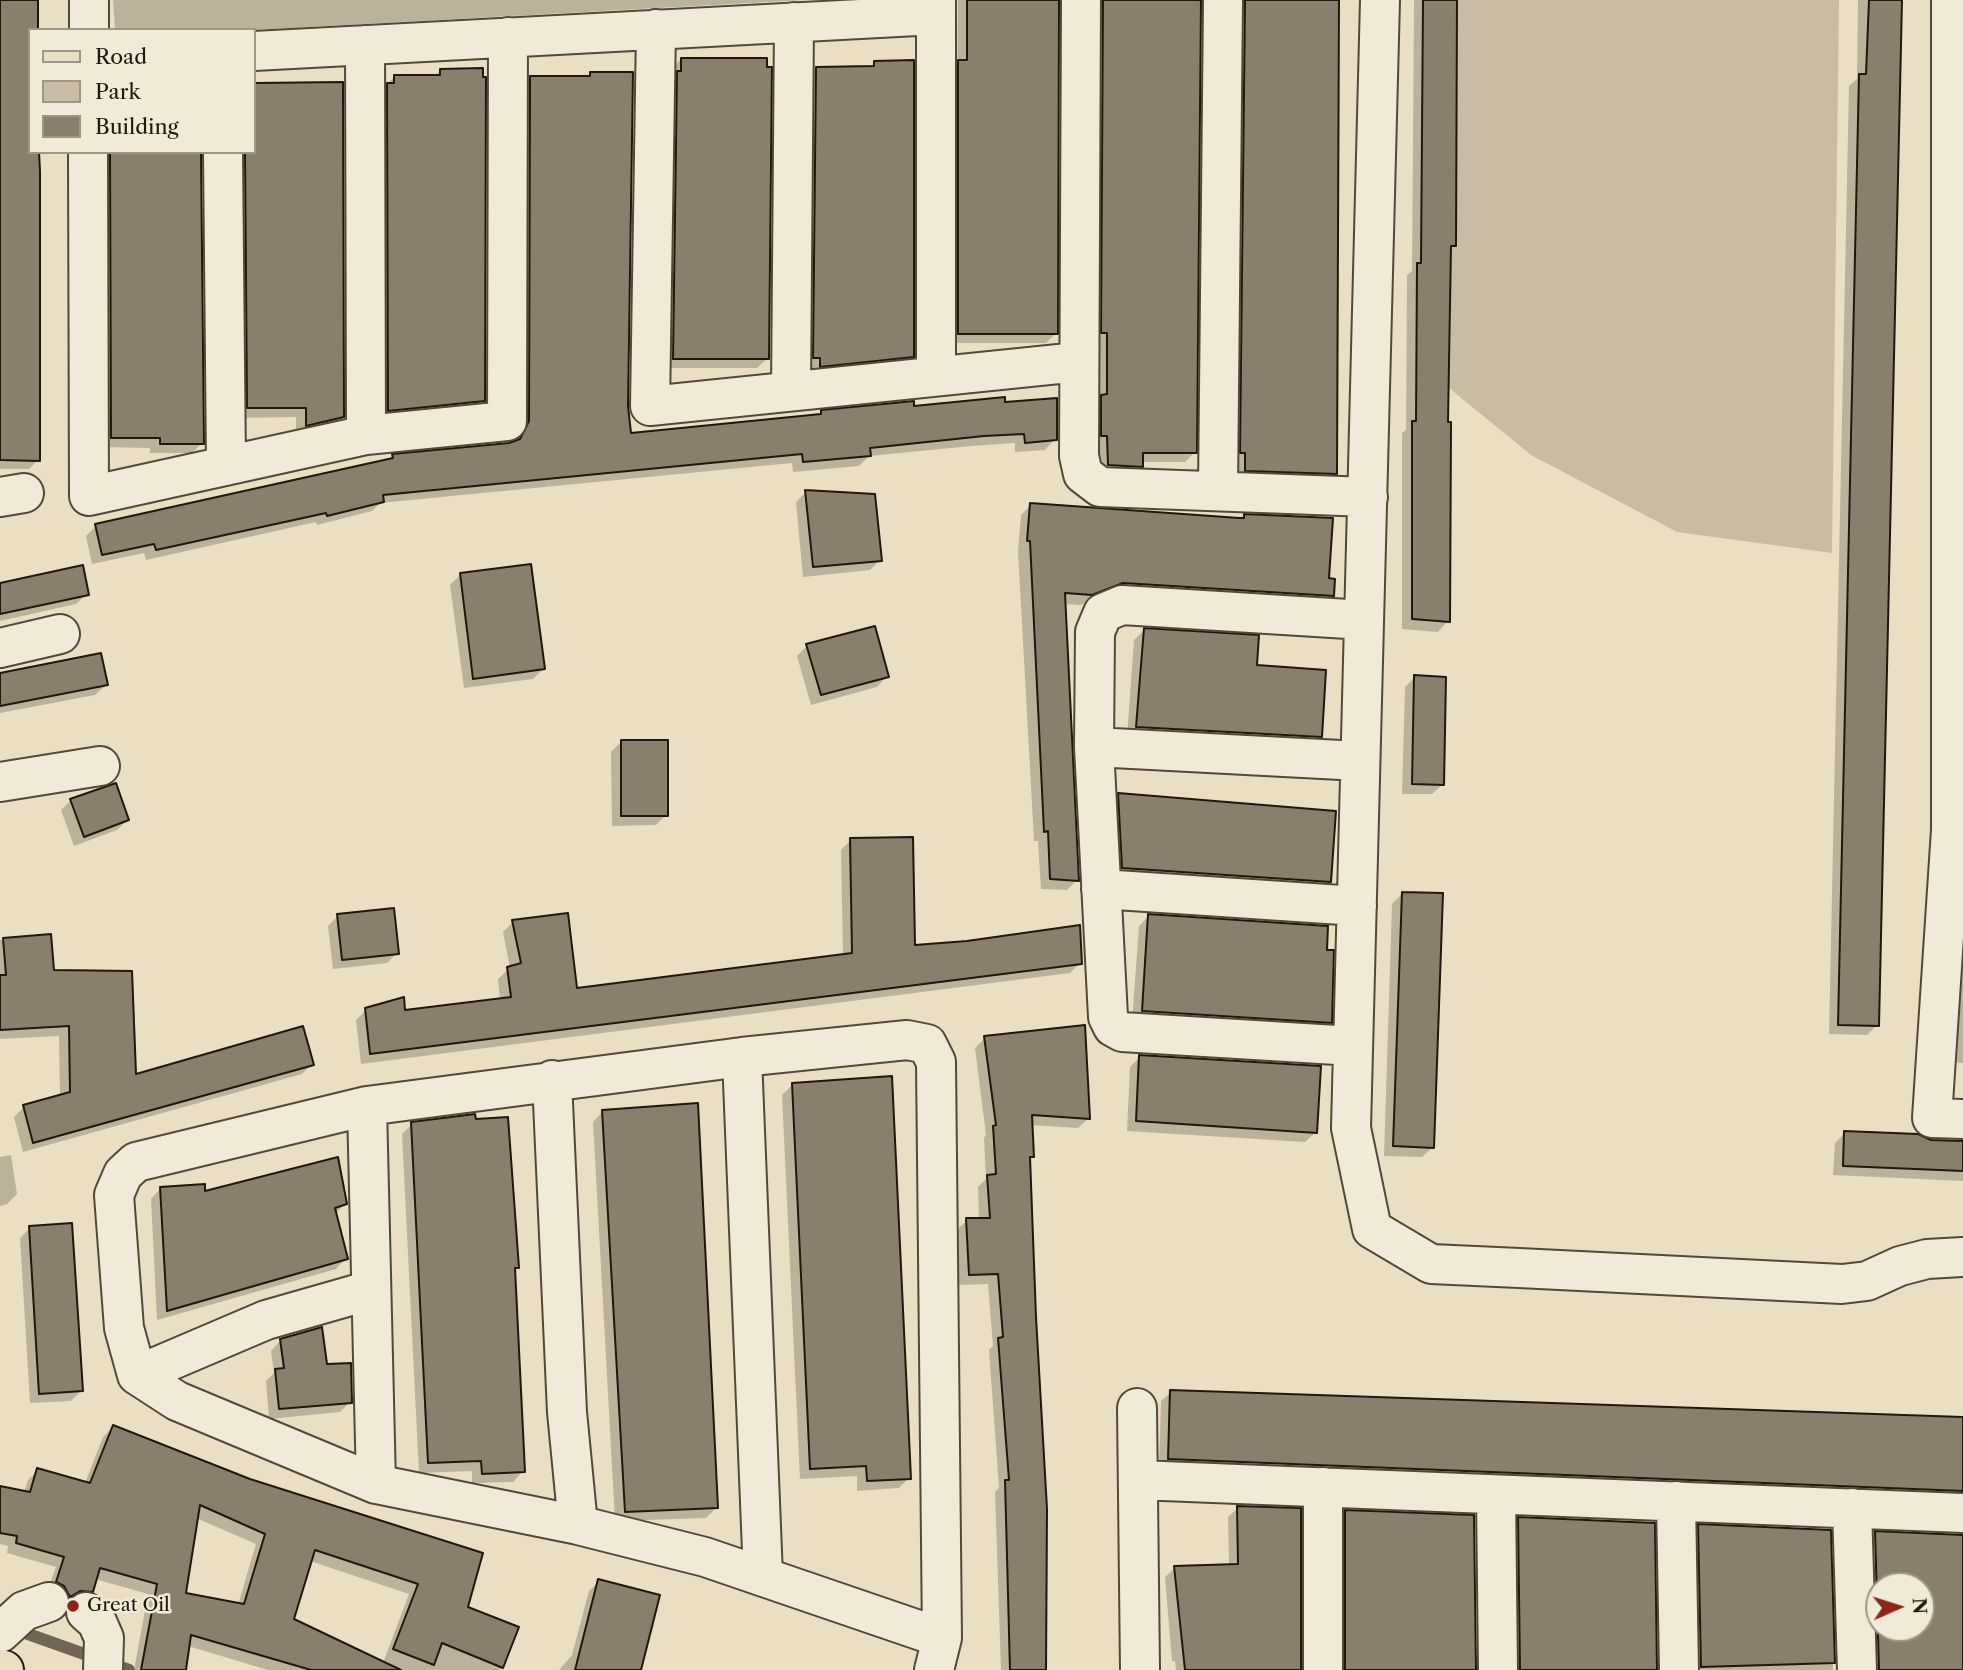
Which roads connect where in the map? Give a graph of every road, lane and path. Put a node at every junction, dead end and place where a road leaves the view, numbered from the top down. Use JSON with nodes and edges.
{"nodes":[{"id":1,"x":89,"y":0,"type":"edge"},
{"id":2,"x":1080,"y":0,"type":"edge"},
{"id":3,"x":1223,"y":0,"type":"edge"},
{"id":4,"x":1380,"y":0,"type":"edge"},
{"id":5,"x":1951,"y":0,"type":"edge"},
{"id":6,"x":936,"y":7,"type":"edge"},
{"id":7,"x":794,"y":22,"type":"junction"},
{"id":8,"x":89,"y":28,"type":"edge"},
{"id":9,"x":656,"y":29,"type":"junction"},
{"id":10,"x":508,"y":37,"type":"junction"},
{"id":11,"x":365,"y":45,"type":"junction"},
{"id":12,"x":256,"y":51,"type":"edge"},
{"id":13,"x":1957,"y":119,"type":"edge"},
{"id":14,"x":88,"y":154,"type":"edge"},
{"id":15,"x":223,"y":154,"type":"edge"},
{"id":16,"x":1957,"y":262,"type":"edge"},
{"id":17,"x":1078,"y":362,"type":"junction"},
{"id":18,"x":936,"y":376,"type":"junction"},
{"id":19,"x":791,"y":391,"type":"junction"},
{"id":20,"x":1957,"y":402,"type":"edge"},
{"id":21,"x":366,"y":435,"type":"junction"},
{"id":22,"x":226,"y":466,"type":"junction"},
{"id":23,"x":1218,"y":490,"type":"junction"},
{"id":24,"x":1367,"y":497,"type":"junction"},
{"id":25,"x":1956,"y":539,"type":"edge"},
{"id":26,"x":1364,"y":620,"type":"junction"},
{"id":27,"x":60,"y":634,"type":"dead end"},
{"id":28,"x":0,"y":648,"type":"edge"},
{"id":29,"x":1956,"y":684,"type":"edge"},
{"id":30,"x":1094,"y":747,"type":"junction"},
{"id":31,"x":1360,"y":761,"type":"junction"},
{"id":32,"x":100,"y":766,"type":"dead end"},
{"id":33,"x":0,"y":782,"type":"edge"},
{"id":34,"x":1957,"y":830,"type":"edge"},
{"id":35,"x":1101,"y":889,"type":"junction"},
{"id":36,"x":1357,"y":906,"type":"junction"},
{"id":37,"x":1353,"y":1046,"type":"junction"},
{"id":38,"x":742,"y":1057,"type":"junction"},
{"id":39,"x":552,"y":1080,"type":"junction"},
{"id":40,"x":367,"y":1106,"type":"junction"},
{"id":41,"x":1963,"y":1119,"type":"edge"},
{"id":42,"x":1963,"y":1258,"type":"edge"},
{"id":43,"x":371,"y":1290,"type":"junction"},
{"id":44,"x":137,"y":1375,"type":"junction"},
{"id":45,"x":1137,"y":1408,"type":"dead end"},
{"id":46,"x":1138,"y":1480,"type":"junction"},
{"id":47,"x":376,"y":1484,"type":"junction"},
{"id":48,"x":1323,"y":1487,"type":"junction"},
{"id":49,"x":1496,"y":1494,"type":"junction"},
{"id":50,"x":1676,"y":1501,"type":"junction"},
{"id":51,"x":1852,"y":1508,"type":"junction"},
{"id":52,"x":1963,"y":1513,"type":"edge"},
{"id":53,"x":578,"y":1525,"type":"junction"},
{"id":54,"x":763,"y":1576,"type":"junction"},
{"id":55,"x":49,"y":1602,"type":"dead end"},
{"id":56,"x":86,"y":1612,"type":"dead end"},
{"id":57,"x":0,"y":1633,"type":"edge"},
{"id":58,"x":938,"y":1654,"type":"edge"},
{"id":59,"x":103,"y":1670,"type":"edge"},
{"id":60,"x":1140,"y":1670,"type":"edge"},
{"id":61,"x":1323,"y":1670,"type":"edge"},
{"id":62,"x":1497,"y":1670,"type":"edge"},
{"id":63,"x":1679,"y":1670,"type":"edge"},
{"id":64,"x":1857,"y":1670,"type":"edge"}],
"edges":[{"from":1,"to":8,"type":"street"},
{"from":2,"to":17,"type":"street"},
{"from":3,"to":23,"type":"street"},
{"from":4,"to":24,"type":"street"},
{"from":5,"to":13,"type":"street"},
{"from":6,"to":7,"type":"street"},
{"from":6,"to":18,"type":"street"},
{"from":7,"to":9,"type":"street"},
{"from":7,"to":19,"type":"street"},
{"from":9,"to":10,"type":"street"},
{"from":9,"to":19,"type":"street"},
{"from":10,"to":11,"type":"street"},
{"from":10,"to":21,"type":"street"},
{"from":11,"to":12,"type":"street"},
{"from":11,"to":21,"type":"street"},
{"from":13,"to":16,"type":"street"},
{"from":14,"to":22,"type":"street"},
{"from":15,"to":22,"type":"street"},
{"from":16,"to":20,"type":"street"},
{"from":17,"to":18,"type":"street"},
{"from":17,"to":23,"type":"street"},
{"from":18,"to":19,"type":"street"},
{"from":20,"to":25,"type":"street"},
{"from":21,"to":22,"type":"street"},
{"from":23,"to":24,"type":"street"},
{"from":24,"to":26,"type":"street"},
{"from":25,"to":29,"type":"street"},
{"from":26,"to":30,"type":"street"},
{"from":26,"to":31,"type":"street"},
{"from":27,"to":28,"type":"street"},
{"from":29,"to":34,"type":"street"},
{"from":30,"to":31,"type":"street"},
{"from":30,"to":35,"type":"street"},
{"from":31,"to":36,"type":"street"},
{"from":32,"to":33,"type":"street"},
{"from":34,"to":41,"type":"street"},
{"from":35,"to":36,"type":"street"},
{"from":35,"to":37,"type":"street"},
{"from":36,"to":37,"type":"street"},
{"from":37,"to":42,"type":"street"},
{"from":38,"to":39,"type":"street"},
{"from":38,"to":54,"type":"street"},
{"from":38,"to":58,"type":"street"},
{"from":39,"to":40,"type":"street"},
{"from":39,"to":53,"type":"street"},
{"from":40,"to":43,"type":"street"},
{"from":40,"to":44,"type":"street"},
{"from":43,"to":44,"type":"street"},
{"from":43,"to":47,"type":"street"},
{"from":44,"to":47,"type":"street"},
{"from":45,"to":46,"type":"street"},
{"from":46,"to":48,"type":"street"},
{"from":46,"to":60,"type":"street"},
{"from":47,"to":53,"type":"street"},
{"from":48,"to":49,"type":"street"},
{"from":48,"to":61,"type":"street"},
{"from":49,"to":50,"type":"street"},
{"from":49,"to":62,"type":"street"},
{"from":50,"to":51,"type":"street"},
{"from":50,"to":63,"type":"street"},
{"from":51,"to":52,"type":"street"},
{"from":51,"to":64,"type":"street"},
{"from":53,"to":54,"type":"street"},
{"from":54,"to":58,"type":"street"},
{"from":55,"to":57,"type":"street"},
{"from":56,"to":59,"type":"street"}]}
